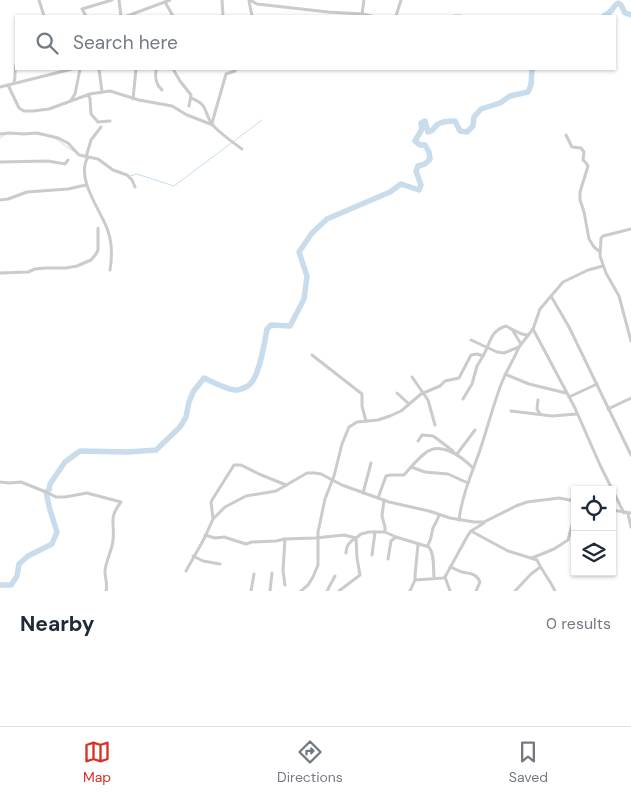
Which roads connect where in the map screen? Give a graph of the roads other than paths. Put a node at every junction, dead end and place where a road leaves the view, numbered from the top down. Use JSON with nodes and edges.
{"nodes":[{"id":1,"x":112,"y":0,"type":"edge"},
{"id":2,"x":119,"y":0,"type":"edge"},
{"id":3,"x":170,"y":0,"type":"edge"},
{"id":4,"x":222,"y":0,"type":"edge"},
{"id":5,"x":249,"y":0,"type":"edge"},
{"id":6,"x":364,"y":0,"type":"edge"},
{"id":7,"x":401,"y":0,"type":"edge"},
{"id":8,"x":41,"y":1,"type":"edge"},
{"id":9,"x":165,"y":2,"type":"junction"},
{"id":10,"x":362,"y":14,"type":"junction"},
{"id":11,"x":44,"y":15,"type":"edge"},
{"id":12,"x":85,"y":15,"type":"edge"},
{"id":13,"x":121,"y":15,"type":"edge"},
{"id":14,"x":130,"y":15,"type":"edge"},
{"id":15,"x":172,"y":15,"type":"edge"},
{"id":16,"x":223,"y":15,"type":"edge"},
{"id":17,"x":252,"y":15,"type":"edge"},
{"id":18,"x":367,"y":15,"type":"edge"},
{"id":19,"x":396,"y":15,"type":"edge"},
{"id":20,"x":15,"y":70,"type":"edge"},
{"id":21,"x":62,"y":70,"type":"edge"},
{"id":22,"x":80,"y":70,"type":"edge"},
{"id":23,"x":99,"y":70,"type":"edge"},
{"id":24,"x":136,"y":70,"type":"edge"},
{"id":25,"x":156,"y":70,"type":"edge"},
{"id":26,"x":175,"y":70,"type":"edge"},
{"id":27,"x":235,"y":70,"type":"edge"},
{"id":28,"x":14,"y":83,"type":"junction"},
{"id":29,"x":8,"y":85,"type":"junction"},
{"id":30,"x":0,"y":87,"type":"edge"},
{"id":31,"x":162,"y":90,"type":"dead end"},
{"id":32,"x":102,"y":92,"type":"junction"},
{"id":33,"x":87,"y":95,"type":"junction"},
{"id":34,"x":191,"y":98,"type":"junction"},
{"id":35,"x":133,"y":99,"type":"junction"},
{"id":36,"x":71,"y":100,"type":"junction"},
{"id":37,"x":189,"y":106,"type":"dead end"},
{"id":38,"x":110,"y":121,"type":"dead end"},
{"id":39,"x":212,"y":124,"type":"junction"},
{"id":40,"x":101,"y":127,"type":"dead end"},
{"id":41,"x":0,"y":134,"type":"edge"},
{"id":42,"x":566,"y":135,"type":"dead end"},
{"id":43,"x":242,"y":149,"type":"dead end"},
{"id":44,"x":87,"y":157,"type":"junction"},
{"id":45,"x":68,"y":160,"type":"dead end"},
{"id":46,"x":0,"y":162,"type":"edge"},
{"id":47,"x":86,"y":185,"type":"junction"},
{"id":48,"x":135,"y":187,"type":"dead end"},
{"id":49,"x":0,"y":200,"type":"edge"},
{"id":50,"x":98,"y":228,"type":"dead end"},
{"id":51,"x":631,"y":229,"type":"edge"},
{"id":52,"x":600,"y":251,"type":"junction"},
{"id":53,"x":603,"y":266,"type":"junction"},
{"id":54,"x":110,"y":270,"type":"dead end"},
{"id":55,"x":0,"y":273,"type":"edge"},
{"id":56,"x":551,"y":296,"type":"junction"},
{"id":57,"x":533,"y":329,"type":"junction"},
{"id":58,"x":513,"y":330,"type":"junction"},
{"id":59,"x":528,"y":335,"type":"junction"},
{"id":60,"x":518,"y":339,"type":"junction"},
{"id":61,"x":472,"y":340,"type":"dead end"},
{"id":62,"x":631,"y":341,"type":"edge"},
{"id":63,"x":519,"y":347,"type":"junction"},
{"id":64,"x":487,"y":348,"type":"junction"},
{"id":65,"x":504,"y":353,"type":"junction"},
{"id":66,"x":312,"y":355,"type":"dead end"},
{"id":67,"x":482,"y":356,"type":"junction"},
{"id":68,"x":510,"y":358,"type":"junction"},
{"id":69,"x":505,"y":374,"type":"junction"},
{"id":70,"x":412,"y":377,"type":"dead end"},
{"id":71,"x":597,"y":384,"type":"junction"},
{"id":72,"x":424,"y":392,"type":"junction"},
{"id":73,"x":397,"y":393,"type":"dead end"},
{"id":74,"x":566,"y":393,"type":"junction"},
{"id":75,"x":569,"y":397,"type":"junction"},
{"id":76,"x":631,"y":398,"type":"edge"},
{"id":77,"x":463,"y":399,"type":"dead end"},
{"id":78,"x":538,"y":400,"type":"dead end"},
{"id":79,"x":408,"y":404,"type":"junction"},
{"id":80,"x":608,"y":409,"type":"junction"},
{"id":81,"x":511,"y":411,"type":"dead end"},
{"id":82,"x":540,"y":414,"type":"junction"},
{"id":83,"x":578,"y":414,"type":"junction"},
{"id":84,"x":366,"y":421,"type":"junction"},
{"id":85,"x":435,"y":425,"type":"dead end"},
{"id":86,"x":475,"y":430,"type":"dead end"},
{"id":87,"x":418,"y":441,"type":"dead end"},
{"id":88,"x":456,"y":454,"type":"junction"},
{"id":89,"x":631,"y":454,"type":"edge"},
{"id":90,"x":371,"y":463,"type":"dead end"},
{"id":91,"x":411,"y":467,"type":"junction"},
{"id":92,"x":473,"y":468,"type":"junction"},
{"id":93,"x":333,"y":480,"type":"junction"},
{"id":94,"x":0,"y":482,"type":"edge"},
{"id":95,"x":468,"y":483,"type":"junction"},
{"id":96,"x":287,"y":485,"type":"junction"},
{"id":97,"x":363,"y":493,"type":"junction"},
{"id":98,"x":378,"y":498,"type":"junction"},
{"id":99,"x":384,"y":500,"type":"junction"},
{"id":100,"x":571,"y":500,"type":"edge"},
{"id":101,"x":628,"y":513,"type":"edge"},
{"id":102,"x":439,"y":515,"type":"junction"},
{"id":103,"x":213,"y":519,"type":"junction"},
{"id":104,"x":459,"y":520,"type":"junction"},
{"id":105,"x":484,"y":522,"type":"junction"},
{"id":106,"x":631,"y":527,"type":"edge"},
{"id":107,"x":472,"y":531,"type":"junction"},
{"id":108,"x":571,"y":531,"type":"edge"},
{"id":109,"x":375,"y":532,"type":"junction"},
{"id":110,"x":384,"y":532,"type":"junction"},
{"id":111,"x":205,"y":535,"type":"junction"},
{"id":112,"x":396,"y":537,"type":"junction"},
{"id":113,"x":318,"y":538,"type":"junction"},
{"id":114,"x":356,"y":538,"type":"junction"},
{"id":115,"x":285,"y":539,"type":"junction"},
{"id":116,"x":418,"y":544,"type":"junction"},
{"id":117,"x":427,"y":546,"type":"junction"},
{"id":118,"x":346,"y":553,"type":"dead end"},
{"id":119,"x":372,"y":555,"type":"dead end"},
{"id":120,"x":193,"y":556,"type":"junction"},
{"id":121,"x":388,"y":558,"type":"dead end"},
{"id":122,"x":531,"y":558,"type":"junction"},
{"id":123,"x":220,"y":564,"type":"dead end"},
{"id":124,"x":450,"y":567,"type":"junction"},
{"id":125,"x":540,"y":568,"type":"junction"},
{"id":126,"x":186,"y":571,"type":"dead end"},
{"id":127,"x":272,"y":573,"type":"dead end"},
{"id":128,"x":254,"y":574,"type":"dead end"},
{"id":129,"x":335,"y":576,"type":"dead end"},
{"id":130,"x":445,"y":577,"type":"junction"},
{"id":131,"x":434,"y":578,"type":"junction"},
{"id":132,"x":415,"y":580,"type":"junction"},
{"id":133,"x":285,"y":584,"type":"dead end"},
{"id":134,"x":106,"y":591,"type":"edge"},
{"id":135,"x":251,"y":591,"type":"edge"},
{"id":136,"x":270,"y":591,"type":"edge"},
{"id":137,"x":301,"y":591,"type":"edge"},
{"id":138,"x":327,"y":591,"type":"edge"},
{"id":139,"x":339,"y":591,"type":"edge"},
{"id":140,"x":410,"y":591,"type":"edge"},
{"id":141,"x":450,"y":591,"type":"edge"},
{"id":142,"x":476,"y":591,"type":"edge"},
{"id":143,"x":515,"y":591,"type":"edge"},
{"id":144,"x":555,"y":591,"type":"edge"}],
"edges":[{"from":1,"to":12,"type":"street"},
{"from":2,"to":13,"type":"street"},
{"from":3,"to":9,"type":"street"},
{"from":4,"to":16,"type":"street"},
{"from":5,"to":10,"type":"street"},
{"from":5,"to":17,"type":"street"},
{"from":6,"to":10,"type":"street"},
{"from":7,"to":19,"type":"street"},
{"from":8,"to":11,"type":"street"},
{"from":9,"to":14,"type":"street"},
{"from":9,"to":15,"type":"street"},
{"from":10,"to":18,"type":"street"},
{"from":20,"to":28,"type":"street"},
{"from":21,"to":28,"type":"street"},
{"from":22,"to":36,"type":"street"},
{"from":23,"to":32,"type":"street"},
{"from":24,"to":35,"type":"street"},
{"from":25,"to":31,"type":"street"},
{"from":26,"to":34,"type":"street"},
{"from":27,"to":39,"type":"street"},
{"from":28,"to":29,"type":"street"},
{"from":29,"to":30,"type":"street"},
{"from":29,"to":36,"type":"street"},
{"from":32,"to":33,"type":"street"},
{"from":32,"to":35,"type":"street"},
{"from":33,"to":36,"type":"street"},
{"from":33,"to":38,"type":"street"},
{"from":34,"to":37,"type":"street"},
{"from":34,"to":39,"type":"street"},
{"from":35,"to":39,"type":"street"},
{"from":39,"to":43,"type":"street"},
{"from":40,"to":44,"type":"street"},
{"from":41,"to":44,"type":"street"},
{"from":42,"to":52,"type":"street"},
{"from":44,"to":47,"type":"street"},
{"from":44,"to":48,"type":"street"},
{"from":45,"to":46,"type":"street"},
{"from":47,"to":49,"type":"street"},
{"from":47,"to":54,"type":"street"},
{"from":50,"to":55,"type":"street"},
{"from":51,"to":52,"type":"street"},
{"from":52,"to":53,"type":"street"},
{"from":53,"to":56,"type":"street"},
{"from":53,"to":62,"type":"street"},
{"from":56,"to":57,"type":"street"},
{"from":56,"to":71,"type":"street"},
{"from":57,"to":59,"type":"street"},
{"from":57,"to":74,"type":"street"},
{"from":58,"to":59,"type":"street"},
{"from":58,"to":60,"type":"street"},
{"from":58,"to":64,"type":"street"},
{"from":59,"to":63,"type":"street"},
{"from":60,"to":63,"type":"street"},
{"from":60,"to":63,"type":"street"},
{"from":61,"to":64,"type":"street"},
{"from":63,"to":65,"type":"street"},
{"from":63,"to":68,"type":"street"},
{"from":64,"to":65,"type":"street"},
{"from":64,"to":67,"type":"street"},
{"from":65,"to":68,"type":"street"},
{"from":66,"to":84,"type":"street"},
{"from":67,"to":72,"type":"street"},
{"from":67,"to":77,"type":"street"},
{"from":68,"to":69,"type":"street"},
{"from":69,"to":74,"type":"street"},
{"from":69,"to":92,"type":"street"},
{"from":70,"to":72,"type":"street"},
{"from":71,"to":75,"type":"street"},
{"from":71,"to":80,"type":"street"},
{"from":72,"to":79,"type":"street"},
{"from":72,"to":85,"type":"street"},
{"from":73,"to":79,"type":"street"},
{"from":74,"to":75,"type":"street"},
{"from":75,"to":83,"type":"street"},
{"from":76,"to":80,"type":"street"},
{"from":78,"to":82,"type":"street"},
{"from":79,"to":84,"type":"street"},
{"from":80,"to":89,"type":"street"},
{"from":81,"to":82,"type":"street"},
{"from":82,"to":83,"type":"street"},
{"from":83,"to":101,"type":"street"},
{"from":84,"to":93,"type":"street"},
{"from":86,"to":88,"type":"street"},
{"from":87,"to":88,"type":"street"},
{"from":88,"to":91,"type":"street"},
{"from":88,"to":92,"type":"street"},
{"from":90,"to":97,"type":"street"},
{"from":91,"to":95,"type":"street"},
{"from":91,"to":98,"type":"street"},
{"from":92,"to":95,"type":"street"},
{"from":93,"to":96,"type":"street"},
{"from":93,"to":97,"type":"street"},
{"from":93,"to":113,"type":"street"},
{"from":94,"to":134,"type":"street"},
{"from":95,"to":104,"type":"street"},
{"from":96,"to":103,"type":"street"},
{"from":96,"to":103,"type":"street"},
{"from":97,"to":98,"type":"street"},
{"from":98,"to":99,"type":"street"},
{"from":99,"to":102,"type":"street"},
{"from":99,"to":110,"type":"street"},
{"from":100,"to":105,"type":"street"},
{"from":101,"to":106,"type":"street"},
{"from":102,"to":104,"type":"street"},
{"from":102,"to":117,"type":"street"},
{"from":103,"to":111,"type":"street"},
{"from":104,"to":105,"type":"street"},
{"from":105,"to":107,"type":"street"},
{"from":107,"to":122,"type":"street"},
{"from":107,"to":124,"type":"street"},
{"from":108,"to":122,"type":"street"},
{"from":109,"to":110,"type":"street"},
{"from":109,"to":114,"type":"street"},
{"from":109,"to":119,"type":"street"},
{"from":110,"to":112,"type":"street"},
{"from":111,"to":115,"type":"street"},
{"from":111,"to":120,"type":"street"},
{"from":112,"to":116,"type":"street"},
{"from":112,"to":121,"type":"street"},
{"from":113,"to":114,"type":"street"},
{"from":113,"to":115,"type":"street"},
{"from":113,"to":137,"type":"street"},
{"from":114,"to":118,"type":"street"},
{"from":114,"to":139,"type":"street"},
{"from":115,"to":133,"type":"street"},
{"from":116,"to":117,"type":"street"},
{"from":116,"to":132,"type":"street"},
{"from":117,"to":131,"type":"street"},
{"from":120,"to":123,"type":"street"},
{"from":120,"to":126,"type":"street"},
{"from":122,"to":125,"type":"street"},
{"from":124,"to":130,"type":"street"},
{"from":124,"to":142,"type":"street"},
{"from":125,"to":143,"type":"street"},
{"from":125,"to":144,"type":"street"},
{"from":127,"to":136,"type":"street"},
{"from":128,"to":135,"type":"street"},
{"from":129,"to":138,"type":"street"},
{"from":130,"to":131,"type":"street"},
{"from":130,"to":141,"type":"street"},
{"from":131,"to":132,"type":"street"},
{"from":132,"to":140,"type":"street"}]}
